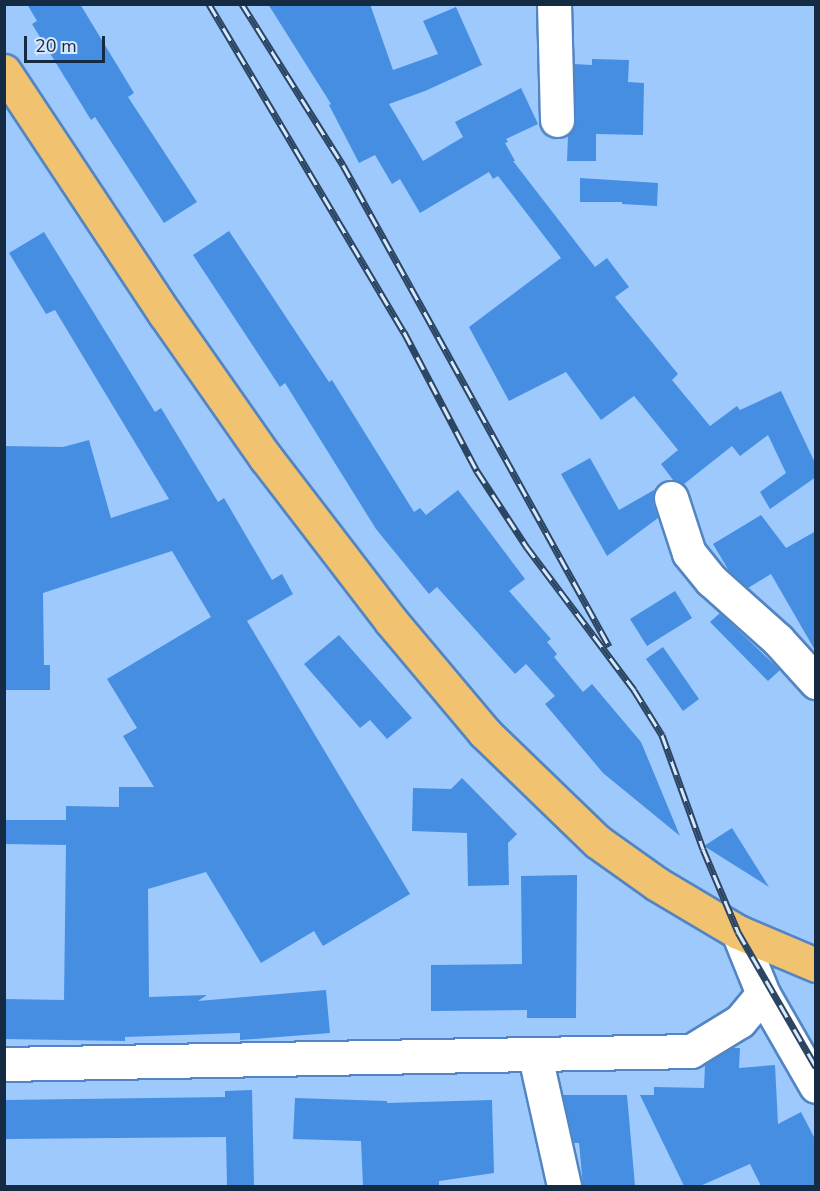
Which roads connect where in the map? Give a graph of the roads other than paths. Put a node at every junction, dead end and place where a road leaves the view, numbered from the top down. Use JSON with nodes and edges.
{"nodes":[{"id":1,"x":554,"y":4,"type":"edge"},
{"id":2,"x":4,"y":71,"type":"edge"},
{"id":3,"x":557,"y":120,"type":"dead end"},
{"id":4,"x":671,"y":498,"type":"dead end"},
{"id":5,"x":816,"y":682,"type":"edge"},
{"id":6,"x":738,"y":932,"type":"junction"},
{"id":7,"x":816,"y":965,"type":"edge"},
{"id":8,"x":763,"y":994,"type":"junction"},
{"id":9,"x":535,"y":1056,"type":"junction"},
{"id":10,"x":4,"y":1064,"type":"edge"},
{"id":11,"x":816,"y":1086,"type":"edge"},
{"id":12,"x":564,"y":1186,"type":"edge"}],
"edges":[{"from":1,"to":3,"type":"street"},
{"from":2,"to":6,"type":"main road"},
{"from":4,"to":5,"type":"street"},
{"from":6,"to":7,"type":"main road"},
{"from":6,"to":8,"type":"street"},
{"from":8,"to":9,"type":"street"},
{"from":8,"to":11,"type":"street"},
{"from":9,"to":10,"type":"street"},
{"from":9,"to":12,"type":"street"}]}
